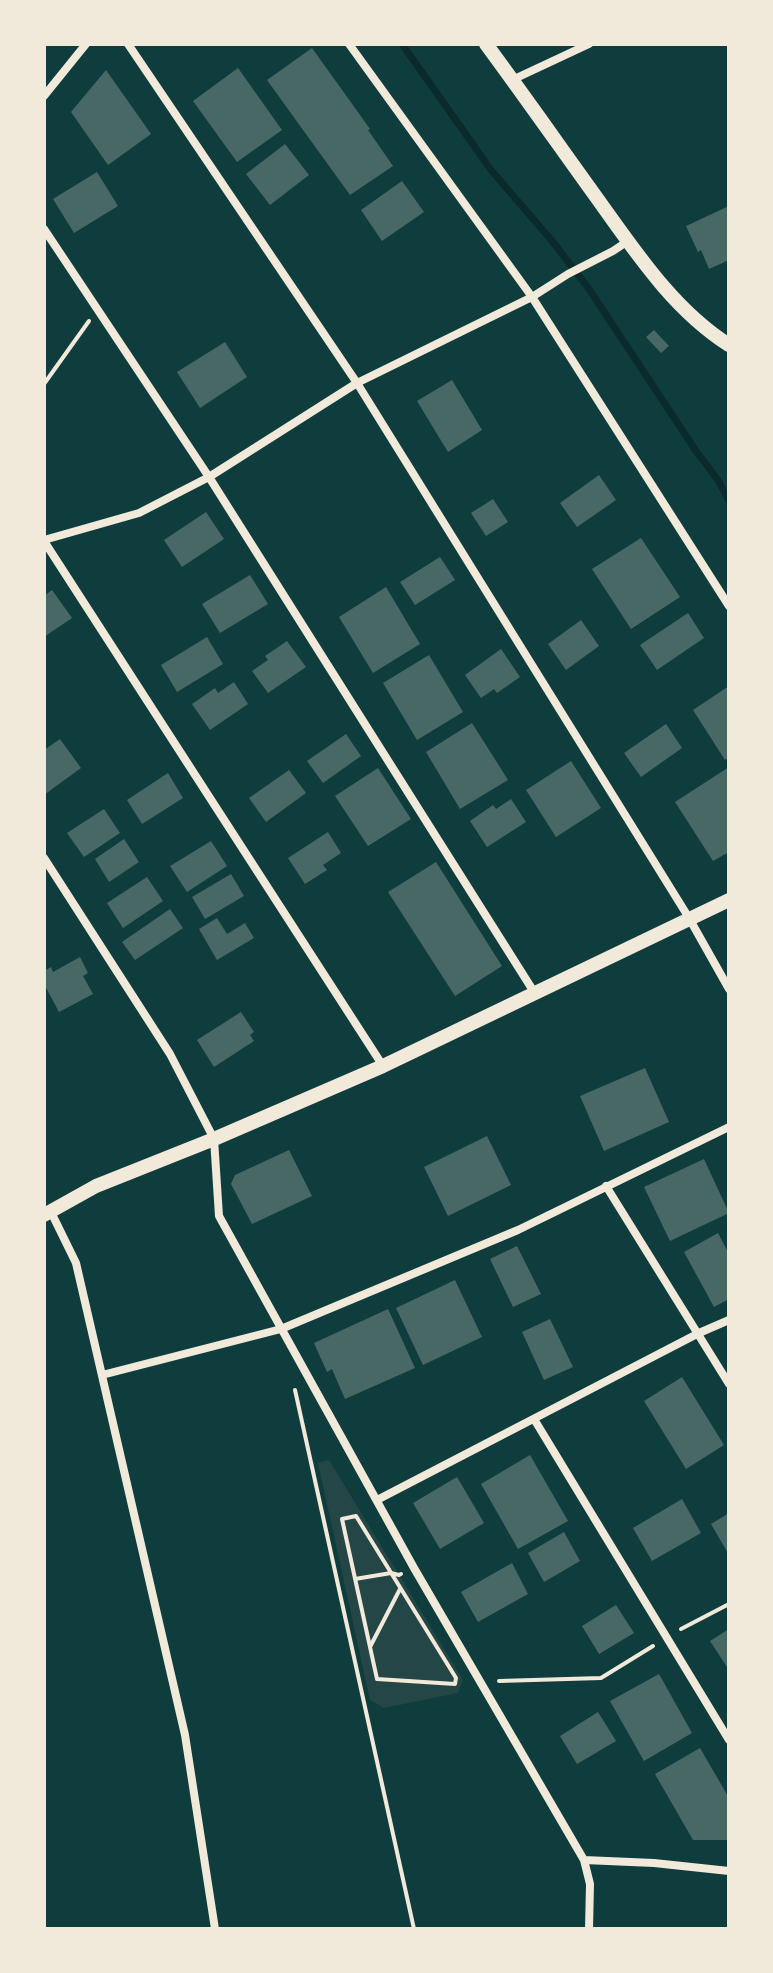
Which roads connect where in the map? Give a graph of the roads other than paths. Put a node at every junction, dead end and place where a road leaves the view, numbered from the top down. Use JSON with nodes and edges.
{"nodes":[{"id":1,"x":86,"y":44,"type":"edge"},
{"id":2,"x":128,"y":44,"type":"edge"},
{"id":3,"x":349,"y":44,"type":"edge"},
{"id":4,"x":486,"y":44,"type":"edge"},
{"id":5,"x":589,"y":44,"type":"edge"},
{"id":6,"x":512,"y":80,"type":"junction"},
{"id":7,"x":44,"y":96,"type":"edge"},
{"id":8,"x":44,"y":229,"type":"edge"},
{"id":9,"x":628,"y":241,"type":"junction"},
{"id":10,"x":532,"y":297,"type":"junction"},
{"id":11,"x":729,"y":345,"type":"edge"},
{"id":12,"x":357,"y":383,"type":"junction"},
{"id":13,"x":209,"y":477,"type":"junction"},
{"id":14,"x":44,"y":540,"type":"edge"},
{"id":15,"x":729,"y":606,"type":"edge"},
{"id":16,"x":44,"y":858,"type":"edge"},
{"id":17,"x":729,"y":900,"type":"edge"},
{"id":18,"x":689,"y":918,"type":"junction"},
{"id":19,"x":729,"y":989,"type":"edge"},
{"id":20,"x":534,"y":992,"type":"junction"},
{"id":21,"x":383,"y":1066,"type":"junction"},
{"id":22,"x":729,"y":1127,"type":"edge"},
{"id":23,"x":214,"y":1139,"type":"junction"},
{"id":24,"x":606,"y":1186,"type":"junction"},
{"id":25,"x":46,"y":1209,"type":"edge"},
{"id":26,"x":729,"y":1320,"type":"edge"},
{"id":27,"x":281,"y":1329,"type":"junction"},
{"id":28,"x":699,"y":1333,"type":"junction"},
{"id":29,"x":102,"y":1375,"type":"junction"},
{"id":30,"x":729,"y":1384,"type":"edge"},
{"id":31,"x":534,"y":1419,"type":"junction"},
{"id":32,"x":377,"y":1500,"type":"junction"},
{"id":33,"x":729,"y":1740,"type":"edge"},
{"id":34,"x":584,"y":1860,"type":"junction"},
{"id":35,"x":729,"y":1871,"type":"edge"},
{"id":36,"x":215,"y":1929,"type":"edge"},
{"id":37,"x":589,"y":1929,"type":"edge"}],
"edges":[{"from":1,"to":7,"type":"street"},
{"from":2,"to":12,"type":"street"},
{"from":3,"to":10,"type":"street"},
{"from":4,"to":6,"type":"street"},
{"from":5,"to":6,"type":"street"},
{"from":6,"to":9,"type":"street"},
{"from":8,"to":13,"type":"street"},
{"from":9,"to":10,"type":"street"},
{"from":9,"to":11,"type":"street"},
{"from":10,"to":12,"type":"street"},
{"from":10,"to":15,"type":"street"},
{"from":12,"to":13,"type":"street"},
{"from":12,"to":18,"type":"street"},
{"from":13,"to":14,"type":"street"},
{"from":13,"to":20,"type":"street"},
{"from":14,"to":21,"type":"street"},
{"from":16,"to":23,"type":"street"},
{"from":17,"to":18,"type":"street"},
{"from":18,"to":19,"type":"street"},
{"from":18,"to":20,"type":"street"},
{"from":20,"to":21,"type":"street"},
{"from":21,"to":23,"type":"street"},
{"from":22,"to":24,"type":"street"},
{"from":23,"to":25,"type":"street"},
{"from":23,"to":27,"type":"street"},
{"from":24,"to":27,"type":"street"},
{"from":24,"to":28,"type":"street"},
{"from":25,"to":29,"type":"street"},
{"from":26,"to":28,"type":"street"},
{"from":27,"to":29,"type":"street"},
{"from":27,"to":32,"type":"street"},
{"from":28,"to":30,"type":"street"},
{"from":28,"to":31,"type":"street"},
{"from":29,"to":36,"type":"street"},
{"from":31,"to":32,"type":"street"},
{"from":31,"to":33,"type":"street"},
{"from":32,"to":34,"type":"street"},
{"from":34,"to":35,"type":"street"},
{"from":34,"to":37,"type":"street"}]}
